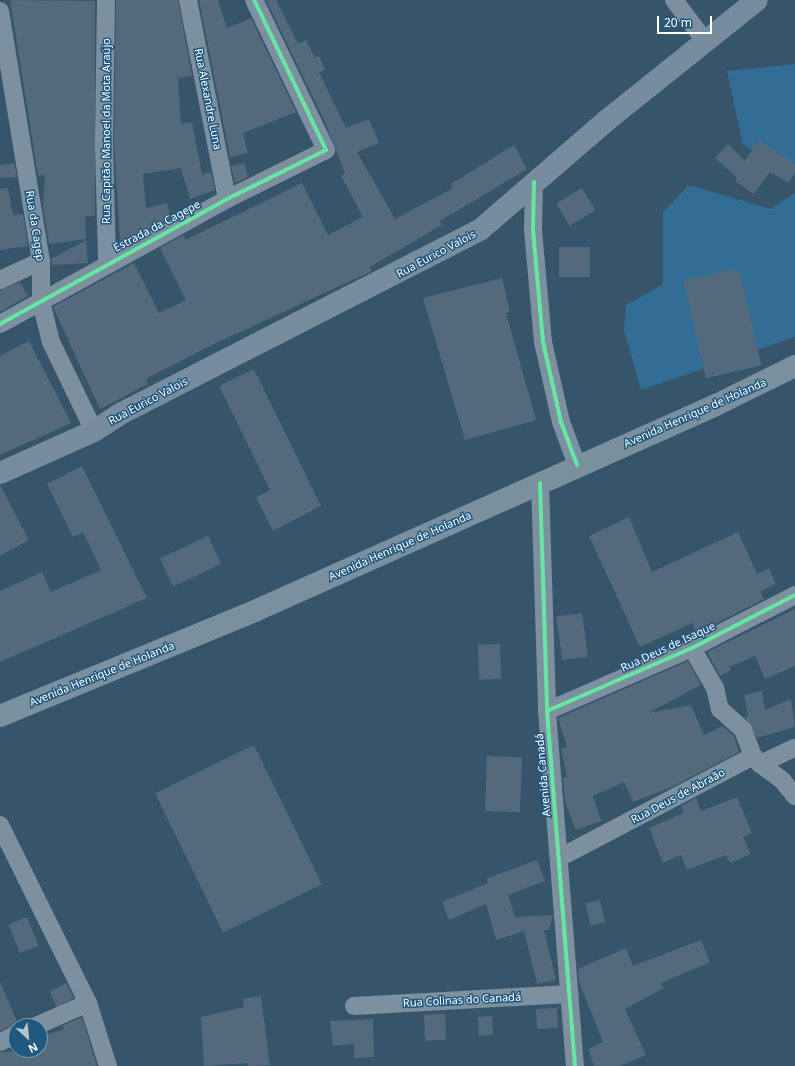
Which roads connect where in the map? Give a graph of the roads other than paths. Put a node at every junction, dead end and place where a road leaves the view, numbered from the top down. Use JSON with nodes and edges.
{"nodes":[{"id":1,"x":106,"y":0,"type":"edge"},
{"id":2,"x":188,"y":0,"type":"edge"},
{"id":3,"x":254,"y":0,"type":"edge"},
{"id":4,"x":674,"y":0,"type":"edge"},
{"id":5,"x":757,"y":0,"type":"edge"},
{"id":6,"x":0,"y":12,"type":"edge"},
{"id":7,"x":705,"y":41,"type":"junction"},
{"id":8,"x":4,"y":72,"type":"edge"},
{"id":9,"x":534,"y":182,"type":"junction"},
{"id":10,"x":227,"y":198,"type":"junction"},
{"id":11,"x":41,"y":260,"type":"junction"},
{"id":12,"x":107,"y":263,"type":"junction"},
{"id":13,"x":0,"y":280,"type":"edge"},
{"id":14,"x":40,"y":302,"type":"junction"},
{"id":15,"x":0,"y":324,"type":"edge"},
{"id":16,"x":795,"y":366,"type":"edge"},
{"id":17,"x":94,"y":431,"type":"junction"},
{"id":18,"x":577,"y":465,"type":"junction"},
{"id":19,"x":0,"y":473,"type":"edge"},
{"id":20,"x":540,"y":483,"type":"junction"},
{"id":21,"x":795,"y":595,"type":"edge"},
{"id":22,"x":692,"y":648,"type":"junction"},
{"id":23,"x":547,"y":711,"type":"junction"},
{"id":24,"x":0,"y":716,"type":"edge"},
{"id":25,"x":795,"y":748,"type":"edge"},
{"id":26,"x":757,"y":760,"type":"junction"},
{"id":27,"x":795,"y":796,"type":"edge"},
{"id":28,"x":0,"y":825,"type":"edge"},
{"id":29,"x":559,"y":858,"type":"junction"},
{"id":30,"x":570,"y":994,"type":"junction"},
{"id":31,"x":88,"y":1003,"type":"junction"},
{"id":32,"x":354,"y":1006,"type":"dead end"},
{"id":33,"x":48,"y":1021,"type":"edge"},
{"id":34,"x":108,"y":1066,"type":"edge"},
{"id":35,"x":575,"y":1066,"type":"edge"}],
"edges":[{"from":1,"to":12,"type":"street","name":"Rua Capitão Manoel da Mota Araújo"},
{"from":2,"to":10,"type":"street","name":"Rua Alexandre Luna"},
{"from":3,"to":10,"type":"street","name":"Estrada da Cagepe"},
{"from":4,"to":7,"type":"street"},
{"from":5,"to":7,"type":"main road","name":"Rua Eurico Valois"},
{"from":6,"to":8,"type":"street","name":"Rua da Cagep"},
{"from":7,"to":9,"type":"main road","name":"Rua Eurico Valois"},
{"from":8,"to":11,"type":"street","name":"Rua da Cagep"},
{"from":9,"to":17,"type":"main road","name":"Rua Eurico Valois"},
{"from":9,"to":18,"type":"street"},
{"from":10,"to":12,"type":"street","name":"Estrada da Cagepe"},
{"from":11,"to":13,"type":"street"},
{"from":11,"to":14,"type":"street","name":"Rua da Cagep"},
{"from":12,"to":14,"type":"street","name":"Estrada da Cagepe"},
{"from":14,"to":15,"type":"street","name":"Estrada da Cagepe"},
{"from":14,"to":17,"type":"street","name":"Rua da Cagep"},
{"from":16,"to":18,"type":"main road","name":"Avenida Henrique de Holanda"},
{"from":17,"to":19,"type":"main road","name":"Rua Eurico Valois"},
{"from":18,"to":20,"type":"main road","name":"Avenida Henrique de Holanda"},
{"from":20,"to":23,"type":"street","name":"Avenida Canadá"},
{"from":20,"to":24,"type":"main road","name":"Avenida Henrique de Holanda"},
{"from":21,"to":22,"type":"street","name":"Rua Deus de Isaque"},
{"from":22,"to":23,"type":"street","name":"Rua Deus de Isaque"},
{"from":22,"to":26,"type":"street"},
{"from":23,"to":29,"type":"street","name":"Avenida Canadá"},
{"from":25,"to":26,"type":"street","name":"Rua Deus de Abraão"},
{"from":26,"to":27,"type":"street"},
{"from":26,"to":29,"type":"street","name":"Rua Deus de Abraão"},
{"from":28,"to":31,"type":"street"},
{"from":29,"to":30,"type":"street","name":"Avenida Canadá"},
{"from":30,"to":32,"type":"street","name":"Rua Colinas do Canadá"},
{"from":30,"to":35,"type":"street","name":"Avenida Canadá"},
{"from":31,"to":33,"type":"street"},
{"from":31,"to":34,"type":"street"}]}
